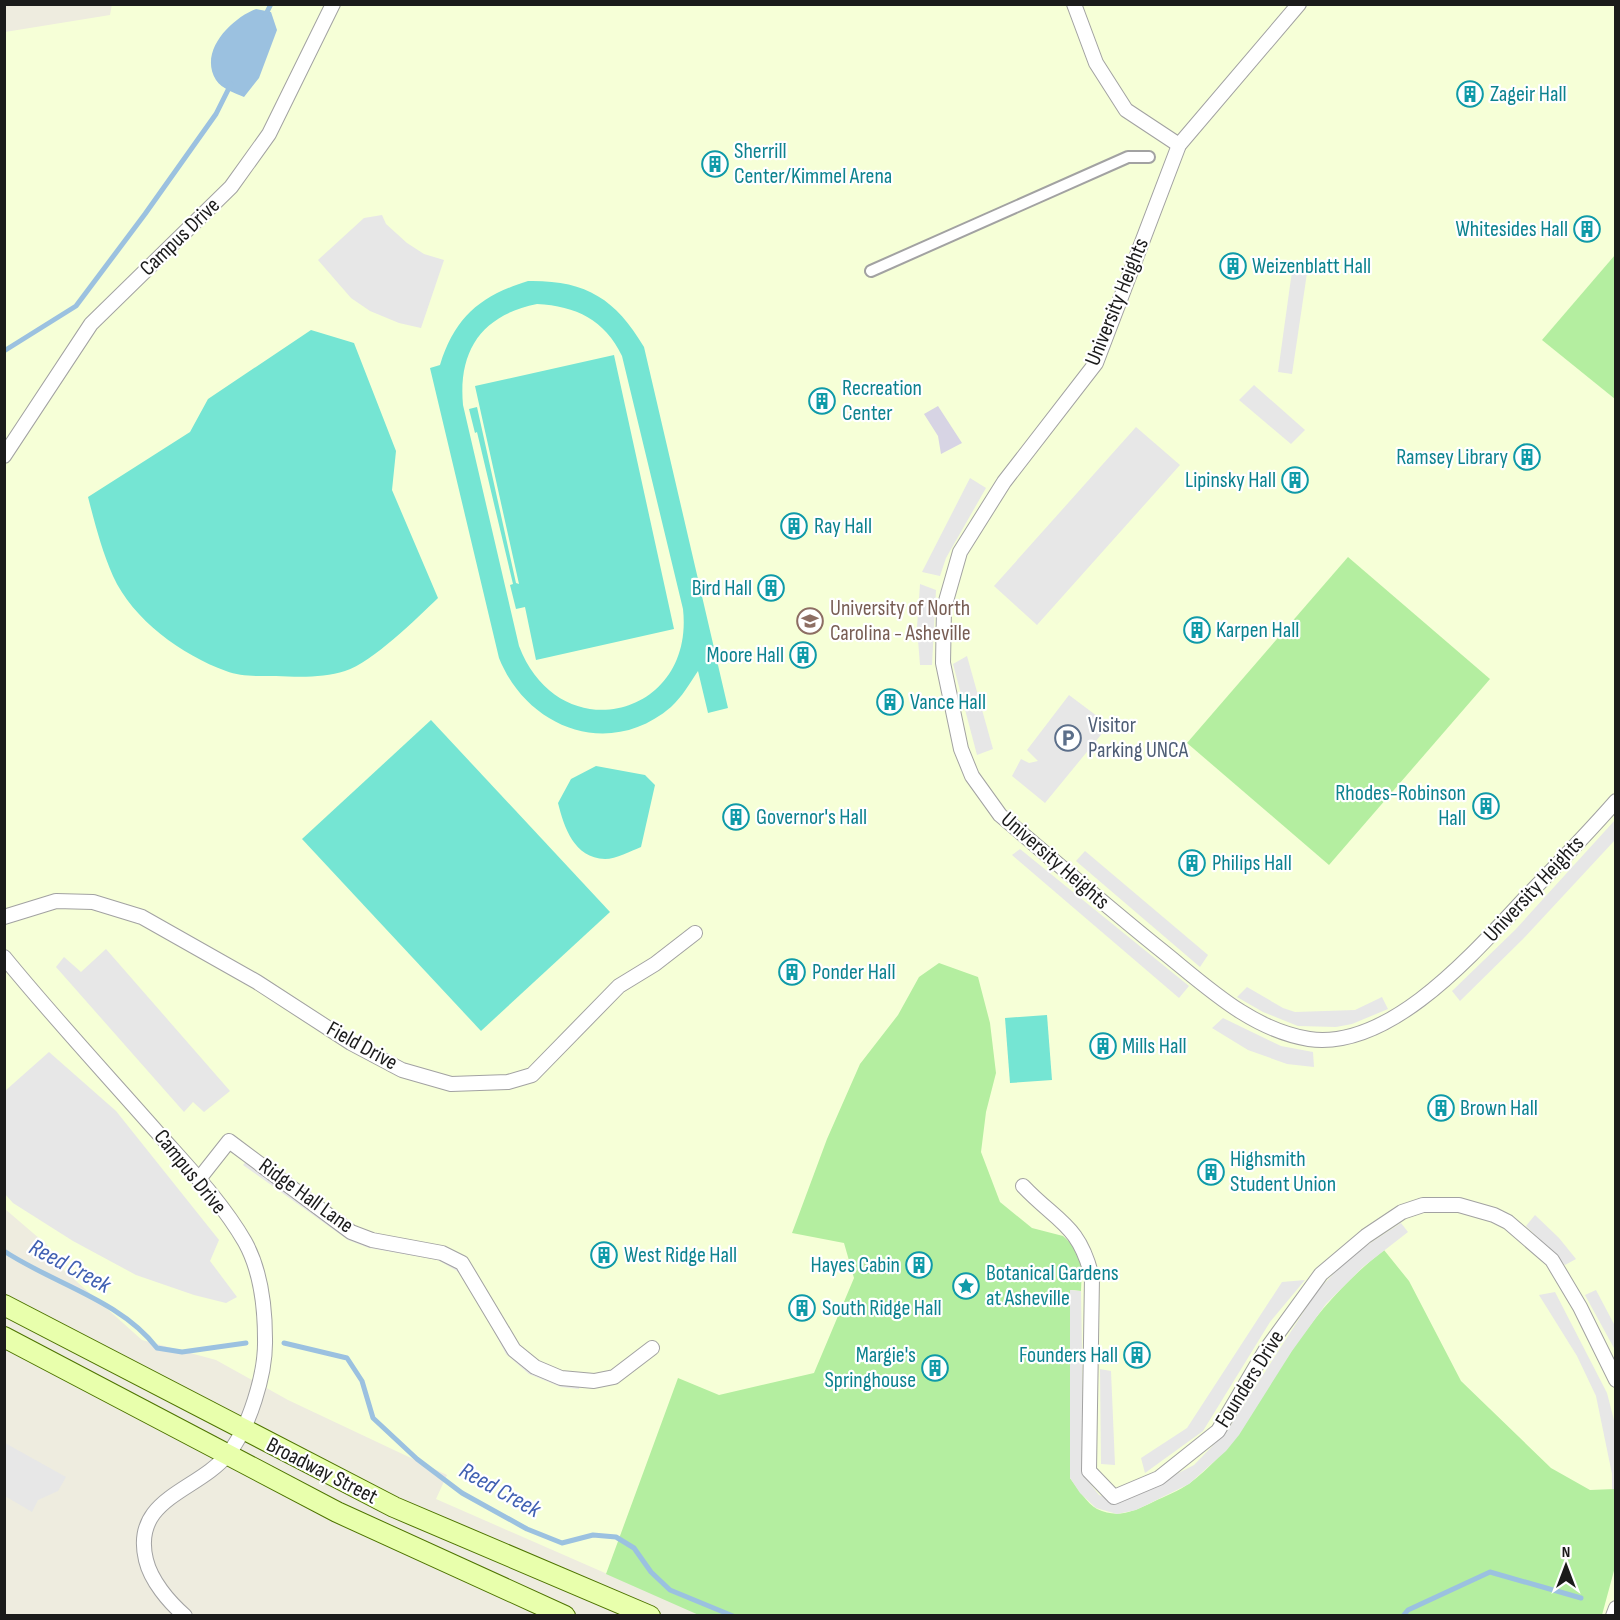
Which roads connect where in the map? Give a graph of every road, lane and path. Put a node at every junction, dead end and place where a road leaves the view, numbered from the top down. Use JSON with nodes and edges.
{"nodes":[{"id":1,"x":333,"y":4,"type":"edge"},
{"id":2,"x":1074,"y":4,"type":"edge"},
{"id":3,"x":1299,"y":4,"type":"edge"},
{"id":4,"x":1179,"y":145,"type":"junction"},
{"id":5,"x":1149,"y":157,"type":"dead end"},
{"id":6,"x":871,"y":271,"type":"dead end"},
{"id":7,"x":4,"y":456,"type":"edge"},
{"id":8,"x":1616,"y":801,"type":"edge"},
{"id":9,"x":4,"y":917,"type":"edge"},
{"id":10,"x":695,"y":933,"type":"dead end"},
{"id":11,"x":4,"y":957,"type":"edge"},
{"id":12,"x":199,"y":1179,"type":"junction"},
{"id":13,"x":1023,"y":1186,"type":"dead end"},
{"id":14,"x":4,"y":1305,"type":"edge"},
{"id":15,"x":4,"y":1337,"type":"edge"},
{"id":16,"x":652,"y":1348,"type":"dead end"},
{"id":17,"x":1616,"y":1380,"type":"edge"},
{"id":18,"x":244,"y":1431,"type":"junction"},
{"id":19,"x":228,"y":1455,"type":"junction"},
{"id":20,"x":1616,"y":1608,"type":"edge"},
{"id":21,"x":180,"y":1614,"type":"edge"},
{"id":22,"x":565,"y":1616,"type":"edge"},
{"id":23,"x":650,"y":1616,"type":"edge"},
{"id":24,"x":1613,"y":1616,"type":"edge"}],
"edges":[{"from":1,"to":7,"type":"street","name":"Campus Drive"},
{"from":2,"to":4,"type":"street"},
{"from":3,"to":4,"type":"street","name":"University Heights"},
{"from":4,"to":8,"type":"street","name":"University Heights"},
{"from":5,"to":6,"type":"street"},
{"from":9,"to":10,"type":"street","name":"Field Drive"},
{"from":11,"to":12,"type":"street","name":"Campus Drive"},
{"from":12,"to":16,"type":"street","name":"Ridge Hall Lane"},
{"from":12,"to":18,"type":"street","name":"Campus Drive"},
{"from":13,"to":17,"type":"street","name":"Founders Drive"},
{"from":14,"to":18,"type":"main road","name":"Broadway Street"},
{"from":15,"to":19,"type":"main road","name":"Broadway Street"},
{"from":18,"to":19,"type":"street","name":"Campus Drive"},
{"from":18,"to":23,"type":"main road","name":"Broadway Street"},
{"from":19,"to":21,"type":"street","name":"Campus Drive"},
{"from":19,"to":22,"type":"main road","name":"Broadway Street"},
{"from":20,"to":24,"type":"street"}]}
